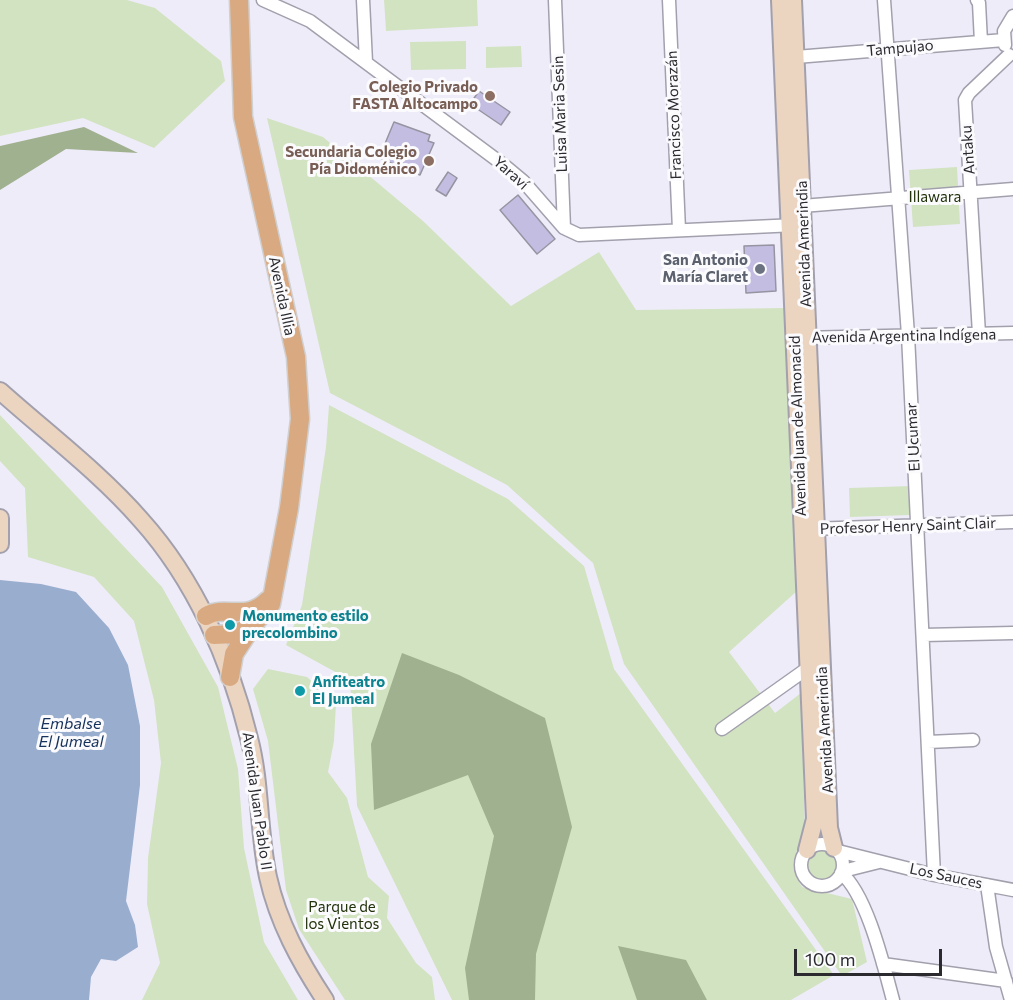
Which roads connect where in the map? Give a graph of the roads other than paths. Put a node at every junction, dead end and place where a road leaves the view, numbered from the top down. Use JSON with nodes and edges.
{"nodes":[{"id":1,"x":239,"y":0,"type":"edge"},
{"id":2,"x":263,"y":0,"type":"edge"},
{"id":3,"x":363,"y":0,"type":"edge"},
{"id":4,"x":555,"y":0,"type":"edge"},
{"id":5,"x":669,"y":0,"type":"edge"},
{"id":6,"x":780,"y":0,"type":"edge"},
{"id":7,"x":794,"y":0,"type":"edge"},
{"id":8,"x":884,"y":0,"type":"edge"},
{"id":9,"x":977,"y":0,"type":"edge"},
{"id":10,"x":1013,"y":16,"type":"edge"},
{"id":11,"x":1004,"y":39,"type":"junction"},
{"id":12,"x":981,"y":42,"type":"junction"},
{"id":13,"x":888,"y":50,"type":"junction"},
{"id":14,"x":796,"y":57,"type":"junction"},
{"id":15,"x":1011,"y":57,"type":"edge"},
{"id":16,"x":366,"y":62,"type":"junction"},
{"id":17,"x":1013,"y":189,"type":"edge"},
{"id":18,"x":971,"y":193,"type":"junction"},
{"id":19,"x":898,"y":198,"type":"junction"},
{"id":20,"x":802,"y":206,"type":"junction"},
{"id":21,"x":796,"y":225,"type":"junction"},
{"id":22,"x":564,"y":228,"type":"junction"},
{"id":23,"x":679,"y":230,"type":"junction"},
{"id":24,"x":1013,"y":333,"type":"edge"},
{"id":25,"x":979,"y":334,"type":"junction"},
{"id":26,"x":908,"y":336,"type":"junction"},
{"id":27,"x":801,"y":338,"type":"junction"},
{"id":28,"x":0,"y":391,"type":"edge"},
{"id":29,"x":0,"y":518,"type":"edge"},
{"id":30,"x":1013,"y":522,"type":"edge"},
{"id":31,"x":918,"y":526,"type":"junction"},
{"id":32,"x":809,"y":529,"type":"junction"},
{"id":33,"x":0,"y":544,"type":"edge"},
{"id":34,"x":275,"y":592,"type":"junction"},
{"id":35,"x":206,"y":616,"type":"junction"},
{"id":36,"x":254,"y":624,"type":"junction"},
{"id":37,"x":1013,"y":633,"type":"edge"},
{"id":38,"x":214,"y":635,"type":"junction"},
{"id":39,"x":923,"y":635,"type":"junction"},
{"id":40,"x":808,"y":668,"type":"junction"},
{"id":41,"x":230,"y":677,"type":"junction"},
{"id":42,"x":722,"y":729,"type":"dead end"},
{"id":43,"x":974,"y":740,"type":"dead end"},
{"id":44,"x":928,"y":742,"type":"junction"},
{"id":45,"x":807,"y":850,"type":"junction"},
{"id":46,"x":836,"y":850,"type":"junction"},
{"id":47,"x":879,"y":862,"type":"junction"},
{"id":48,"x":842,"y":872,"type":"junction"},
{"id":49,"x":934,"y":875,"type":"junction"},
{"id":50,"x":826,"y":885,"type":"junction"},
{"id":51,"x":987,"y":885,"type":"junction"},
{"id":52,"x":1013,"y":890,"type":"edge"},
{"id":53,"x":859,"y":897,"type":"junction"},
{"id":54,"x":883,"y":964,"type":"junction"},
{"id":55,"x":1006,"y":981,"type":"junction"},
{"id":56,"x":325,"y":1000,"type":"edge"},
{"id":57,"x":893,"y":1000,"type":"edge"},
{"id":58,"x":1011,"y":1000,"type":"edge"}],
"edges":[{"from":1,"to":34,"type":"main road","name":"Avenida Illia"},
{"from":2,"to":16,"type":"street","name":"Yaraví"},
{"from":3,"to":16,"type":"street"},
{"from":4,"to":22,"type":"street","name":"Luisa Maria Sesin"},
{"from":5,"to":23,"type":"street","name":"Francisco Morazán"},
{"from":6,"to":21,"type":"street"},
{"from":7,"to":14,"type":"street","name":"Avenida Amerindia"},
{"from":8,"to":13,"type":"street","name":"El Ucumar"},
{"from":9,"to":12,"type":"street"},
{"from":10,"to":11,"type":"street"},
{"from":11,"to":12,"type":"street","name":"Tampujao"},
{"from":11,"to":15,"type":"street"},
{"from":12,"to":13,"type":"street","name":"Tampujao"},
{"from":13,"to":14,"type":"street","name":"Tampujao"},
{"from":13,"to":19,"type":"street","name":"El Ucumar"},
{"from":14,"to":20,"type":"street","name":"Avenida Amerindia"},
{"from":15,"to":18,"type":"street","name":"Antaku"},
{"from":16,"to":22,"type":"street","name":"Yaraví"},
{"from":17,"to":18,"type":"street"},
{"from":18,"to":19,"type":"street"},
{"from":18,"to":25,"type":"street","name":"Antaku"},
{"from":19,"to":20,"type":"street"},
{"from":19,"to":26,"type":"street","name":"El Ucumar"},
{"from":20,"to":21,"type":"street","name":"Avenida Amerindia"},
{"from":21,"to":23,"type":"street"},
{"from":21,"to":27,"type":"street","name":"Avenida Amerindia"},
{"from":22,"to":23,"type":"street"},
{"from":24,"to":25,"type":"street","name":"Avenida Argentina Indígena"},
{"from":25,"to":26,"type":"street","name":"Avenida Argentina Indígena"},
{"from":26,"to":27,"type":"street","name":"Avenida Argentina Indígena"},
{"from":26,"to":31,"type":"street","name":"El Ucumar"},
{"from":27,"to":32,"type":"street","name":"Avenida Amerindia"},
{"from":28,"to":35,"type":"street","name":"Avenida Juan Pablo II"},
{"from":29,"to":33,"type":"street"},
{"from":30,"to":31,"type":"street","name":"Profesor Henry Saint Clair"},
{"from":31,"to":32,"type":"street","name":"Profesor Henry Saint Clair"},
{"from":31,"to":39,"type":"street","name":"El Ucumar"},
{"from":32,"to":40,"type":"street","name":"Avenida Juan de Almonacid"},
{"from":32,"to":46,"type":"street","name":"Avenida Amerindia"},
{"from":34,"to":35,"type":"main road"},
{"from":34,"to":36,"type":"main road","name":"Avenida Illia"},
{"from":35,"to":38,"type":"street","name":"Avenida Juan Pablo II"},
{"from":36,"to":38,"type":"main road"},
{"from":36,"to":41,"type":"main road","name":"Avenida Illia"},
{"from":37,"to":39,"type":"street"},
{"from":38,"to":41,"type":"street","name":"Avenida Juan Pablo II"},
{"from":39,"to":44,"type":"street","name":"El Ucumar"},
{"from":40,"to":42,"type":"street"},
{"from":40,"to":45,"type":"street","name":"Avenida Juan de Almonacid"},
{"from":41,"to":56,"type":"street","name":"Avenida Juan Pablo II"},
{"from":43,"to":44,"type":"street"},
{"from":44,"to":49,"type":"street","name":"El Ucumar"},
{"from":45,"to":46,"type":"street"},
{"from":45,"to":50,"type":"street"},
{"from":46,"to":47,"type":"street","name":"Los Sauces"},
{"from":46,"to":48,"type":"street"},
{"from":47,"to":48,"type":"street","name":"Los Sauces"},
{"from":47,"to":49,"type":"street","name":"Los Sauces"},
{"from":48,"to":50,"type":"street"},
{"from":48,"to":53,"type":"street"},
{"from":49,"to":51,"type":"street","name":"Los Sauces"},
{"from":50,"to":53,"type":"street"},
{"from":51,"to":52,"type":"street","name":"Los Sauces"},
{"from":51,"to":55,"type":"street"},
{"from":53,"to":54,"type":"street"},
{"from":54,"to":55,"type":"street"},
{"from":54,"to":57,"type":"street"},
{"from":55,"to":58,"type":"street"}]}
